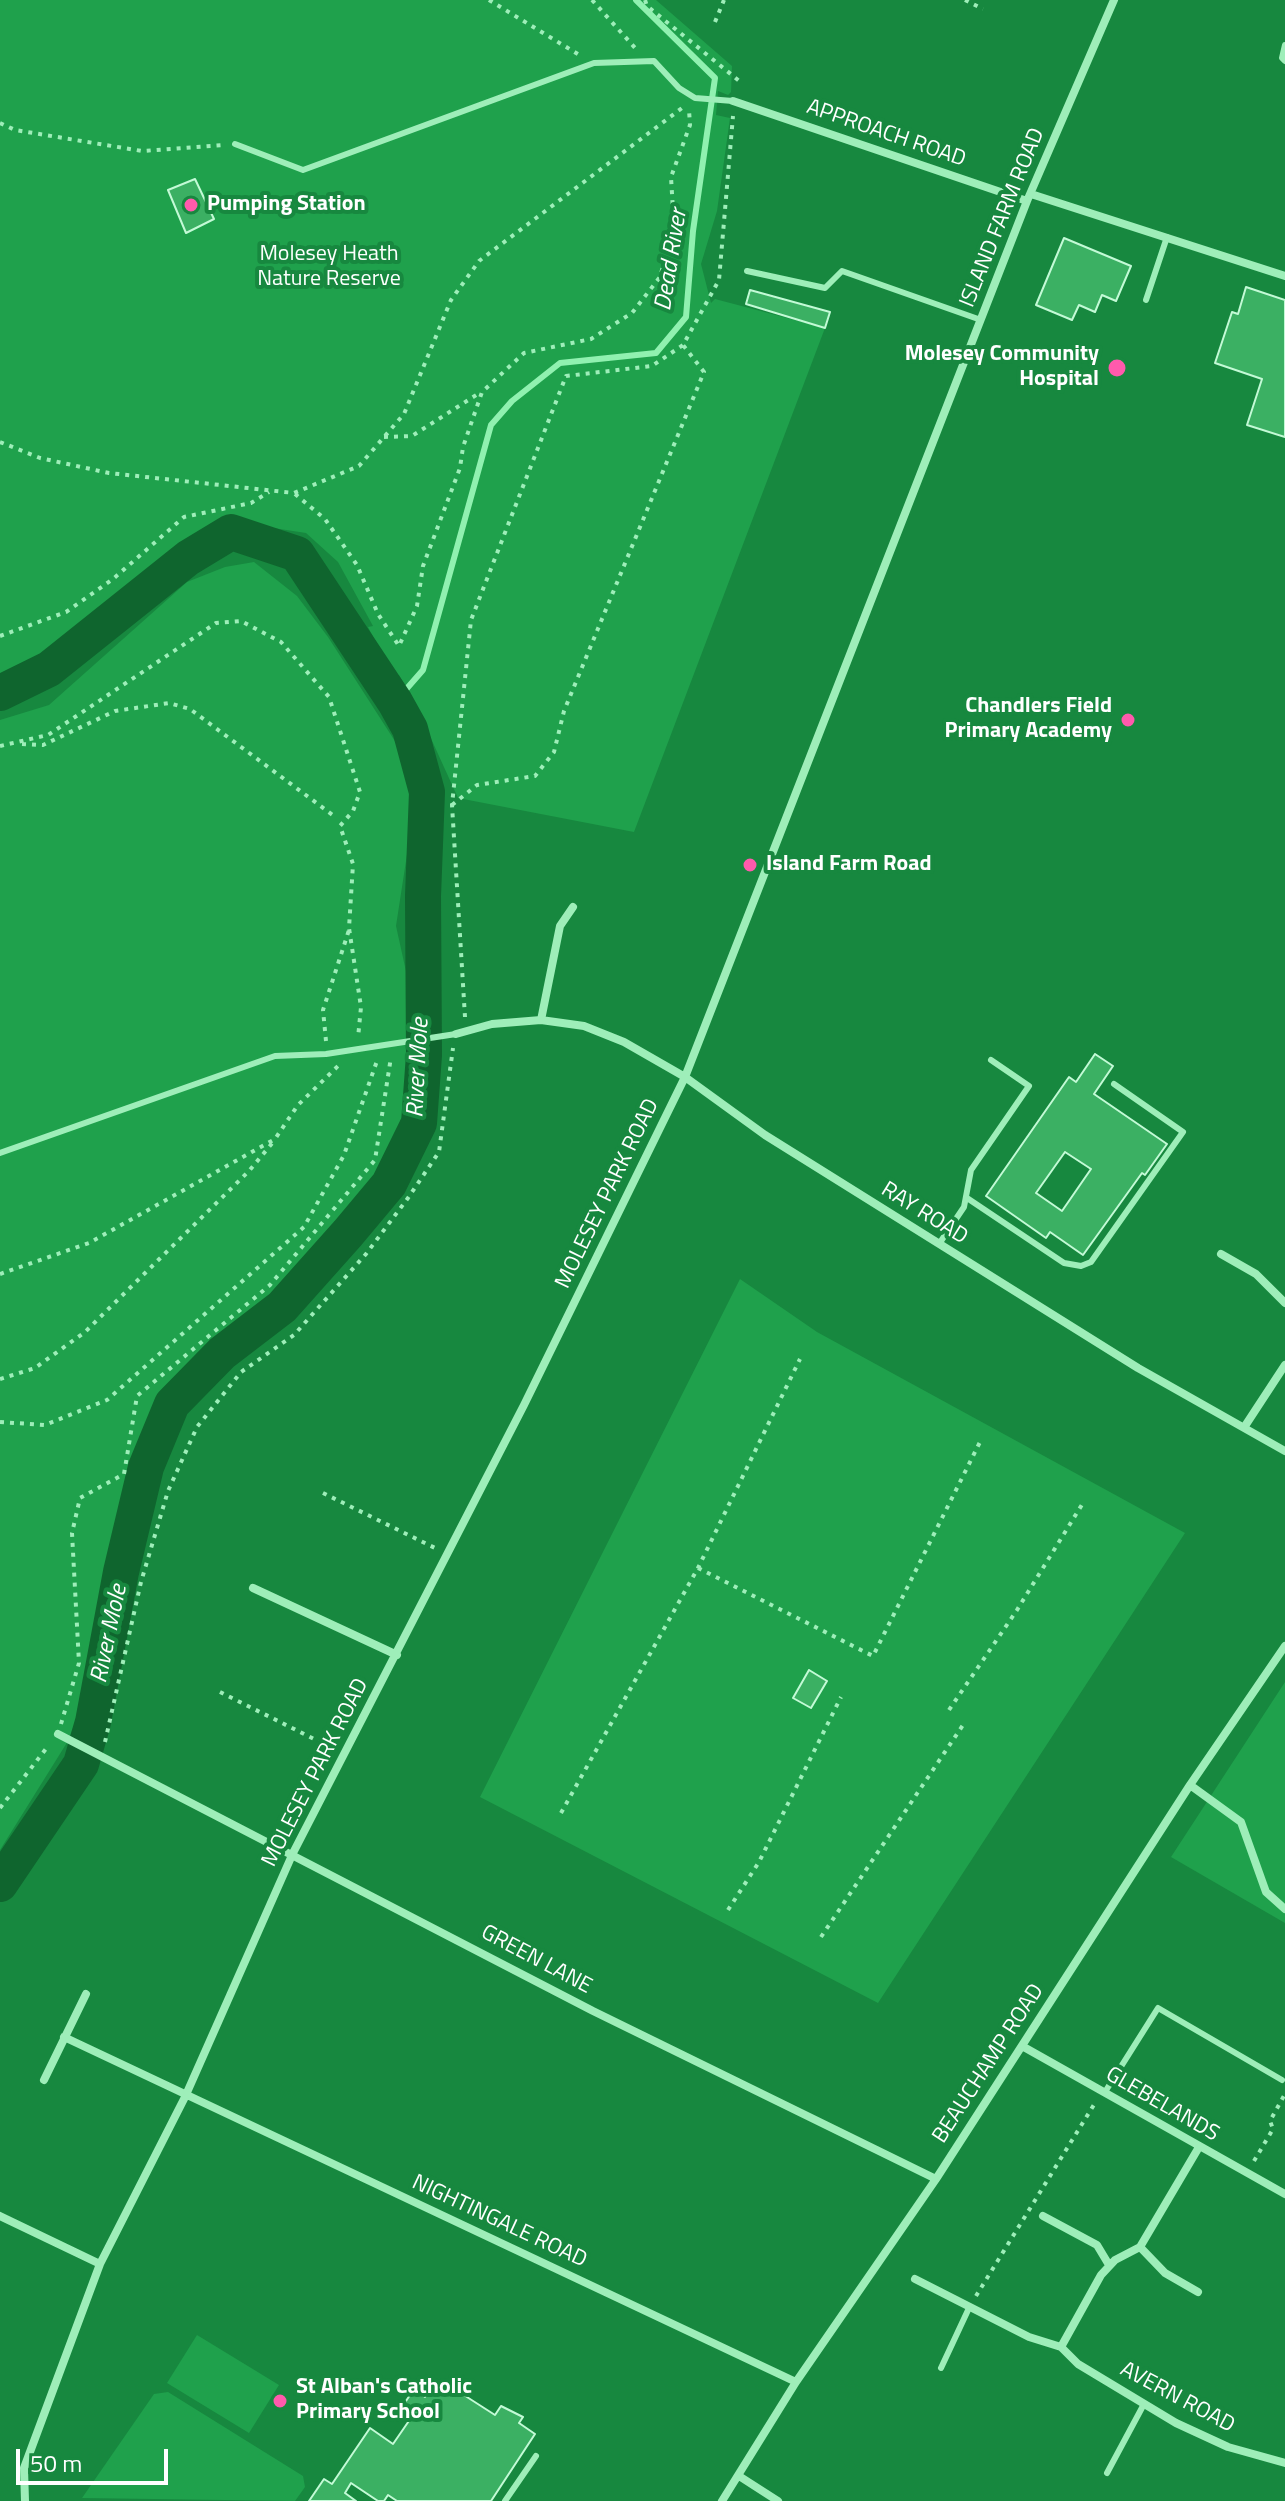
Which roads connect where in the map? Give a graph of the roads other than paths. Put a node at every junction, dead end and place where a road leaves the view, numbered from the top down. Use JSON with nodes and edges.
{"nodes":[{"id":1,"x":1114,"y":0,"type":"edge"},
{"id":2,"x":1285,"y":45,"type":"edge"},
{"id":3,"x":1285,"y":61,"type":"edge"},
{"id":4,"x":730,"y":101,"type":"joint"},
{"id":5,"x":235,"y":144,"type":"road end"},
{"id":6,"x":1029,"y":197,"type":"junction"},
{"id":7,"x":1167,"y":237,"type":"junction"},
{"id":8,"x":747,"y":271,"type":"dead end"},
{"id":9,"x":1285,"y":276,"type":"edge"},
{"id":10,"x":1146,"y":300,"type":"dead end"},
{"id":11,"x":981,"y":320,"type":"junction"},
{"id":12,"x":573,"y":907,"type":"dead end"},
{"id":13,"x":541,"y":1020,"type":"junction"},
{"id":14,"x":456,"y":1034,"type":"joint"},
{"id":15,"x":991,"y":1060,"type":"dead end"},
{"id":16,"x":685,"y":1077,"type":"junction"},
{"id":17,"x":1114,"y":1084,"type":"dead end"},
{"id":18,"x":0,"y":1153,"type":"edge"},
{"id":19,"x":967,"y":1198,"type":"junction"},
{"id":20,"x":939,"y":1244,"type":"junction"},
{"id":21,"x":1221,"y":1254,"type":"dead end"},
{"id":22,"x":1285,"y":1303,"type":"edge"},
{"id":23,"x":1285,"y":1365,"type":"edge"},
{"id":24,"x":1245,"y":1426,"type":"junction"},
{"id":25,"x":1285,"y":1451,"type":"edge"},
{"id":26,"x":253,"y":1588,"type":"dead end"},
{"id":27,"x":1285,"y":1646,"type":"edge"},
{"id":28,"x":397,"y":1655,"type":"junction"},
{"id":29,"x":58,"y":1734,"type":"road end"},
{"id":30,"x":1190,"y":1785,"type":"junction"},
{"id":31,"x":293,"y":1853,"type":"junction"},
{"id":32,"x":1285,"y":1909,"type":"edge"},
{"id":33,"x":86,"y":1994,"type":"dead end"},
{"id":34,"x":64,"y":2037,"type":"junction"},
{"id":35,"x":1022,"y":2046,"type":"junction"},
{"id":36,"x":44,"y":2080,"type":"dead end"},
{"id":37,"x":1282,"y":2080,"type":"dead end"},
{"id":38,"x":1105,"y":2092,"type":"junction"},
{"id":39,"x":185,"y":2097,"type":"junction"},
{"id":40,"x":1199,"y":2147,"type":"junction"},
{"id":41,"x":936,"y":2179,"type":"junction"},
{"id":42,"x":1285,"y":2194,"type":"edge"},
{"id":43,"x":0,"y":2216,"type":"edge"},
{"id":44,"x":1043,"y":2216,"type":"dead end"},
{"id":45,"x":1140,"y":2247,"type":"junction"},
{"id":46,"x":100,"y":2264,"type":"junction"},
{"id":47,"x":1109,"y":2265,"type":"junction"},
{"id":48,"x":915,"y":2279,"type":"dead end"},
{"id":49,"x":1198,"y":2292,"type":"dead end"},
{"id":50,"x":969,"y":2308,"type":"junction"},
{"id":51,"x":1061,"y":2347,"type":"junction"},
{"id":52,"x":941,"y":2368,"type":"dead end"},
{"id":53,"x":796,"y":2382,"type":"junction"},
{"id":54,"x":1144,"y":2404,"type":"junction"},
{"id":55,"x":536,"y":2456,"type":"dead end"},
{"id":56,"x":1285,"y":2463,"type":"edge"},
{"id":57,"x":1107,"y":2473,"type":"dead end"},
{"id":58,"x":739,"y":2476,"type":"junction"},
{"id":59,"x":25,"y":2501,"type":"edge"},
{"id":60,"x":505,"y":2501,"type":"edge"},
{"id":61,"x":722,"y":2501,"type":"edge"},
{"id":62,"x":778,"y":2501,"type":"edge"}],
"edges":[{"from":1,"to":6,"type":"street","name":"ISLAND FARM ROAD"},
{"from":2,"to":3,"type":"lane"},
{"from":4,"to":5,"type":"lane"},
{"from":4,"to":6,"type":"street","name":"APPROACH ROAD"},
{"from":6,"to":7,"type":"street","name":"APPROACH ROAD"},
{"from":6,"to":11,"type":"street","name":"ISLAND FARM ROAD"},
{"from":7,"to":9,"type":"street","name":"APPROACH ROAD"},
{"from":7,"to":10,"type":"lane"},
{"from":8,"to":11,"type":"lane"},
{"from":11,"to":16,"type":"street","name":"ISLAND FARM ROAD"},
{"from":12,"to":13,"type":"street"},
{"from":13,"to":14,"type":"street","name":"RAY ROAD"},
{"from":13,"to":16,"type":"street","name":"RAY ROAD"},
{"from":14,"to":18,"type":"lane"},
{"from":15,"to":19,"type":"lane"},
{"from":16,"to":20,"type":"street","name":"RAY ROAD"},
{"from":16,"to":28,"type":"street","name":"MOLESEY PARK ROAD"},
{"from":17,"to":19,"type":"lane"},
{"from":19,"to":20,"type":"lane"},
{"from":20,"to":24,"type":"street","name":"RAY ROAD"},
{"from":21,"to":22,"type":"street"},
{"from":23,"to":24,"type":"street"},
{"from":24,"to":25,"type":"street","name":"RAY ROAD"},
{"from":26,"to":28,"type":"street"},
{"from":27,"to":30,"type":"street","name":"BEAUCHAMP ROAD"},
{"from":28,"to":31,"type":"street","name":"MOLESEY PARK ROAD"},
{"from":29,"to":31,"type":"street","name":"GREEN LANE"},
{"from":30,"to":32,"type":"street"},
{"from":30,"to":35,"type":"street","name":"BEAUCHAMP ROAD"},
{"from":31,"to":39,"type":"street","name":"MOLESEY PARK ROAD"},
{"from":31,"to":41,"type":"street","name":"GREEN LANE"},
{"from":33,"to":34,"type":"street"},
{"from":34,"to":36,"type":"street"},
{"from":34,"to":39,"type":"street","name":"NIGHTINGALE ROAD"},
{"from":35,"to":38,"type":"street","name":"GLEBELANDS"},
{"from":35,"to":41,"type":"street","name":"BEAUCHAMP ROAD"},
{"from":37,"to":38,"type":"lane"},
{"from":38,"to":40,"type":"street","name":"GLEBELANDS"},
{"from":39,"to":46,"type":"street","name":"MOLESEY PARK ROAD"},
{"from":39,"to":53,"type":"street","name":"NIGHTINGALE ROAD"},
{"from":40,"to":42,"type":"street","name":"GLEBELANDS"},
{"from":40,"to":45,"type":"street"},
{"from":41,"to":53,"type":"street","name":"BEAUCHAMP ROAD"},
{"from":43,"to":46,"type":"street"},
{"from":44,"to":47,"type":"street"},
{"from":45,"to":47,"type":"street"},
{"from":45,"to":49,"type":"street"},
{"from":46,"to":59,"type":"street","name":"MOLESEY PARK ROAD"},
{"from":47,"to":51,"type":"street"},
{"from":48,"to":50,"type":"street","name":"AVERN ROAD"},
{"from":50,"to":51,"type":"street","name":"AVERN ROAD"},
{"from":50,"to":52,"type":"lane"},
{"from":51,"to":54,"type":"street","name":"AVERN ROAD"},
{"from":53,"to":58,"type":"street","name":"BEAUCHAMP ROAD"},
{"from":54,"to":56,"type":"street","name":"AVERN ROAD"},
{"from":54,"to":57,"type":"lane"},
{"from":55,"to":60,"type":"lane"},
{"from":58,"to":61,"type":"street","name":"BEAUCHAMP ROAD"},
{"from":58,"to":62,"type":"street"}]}
